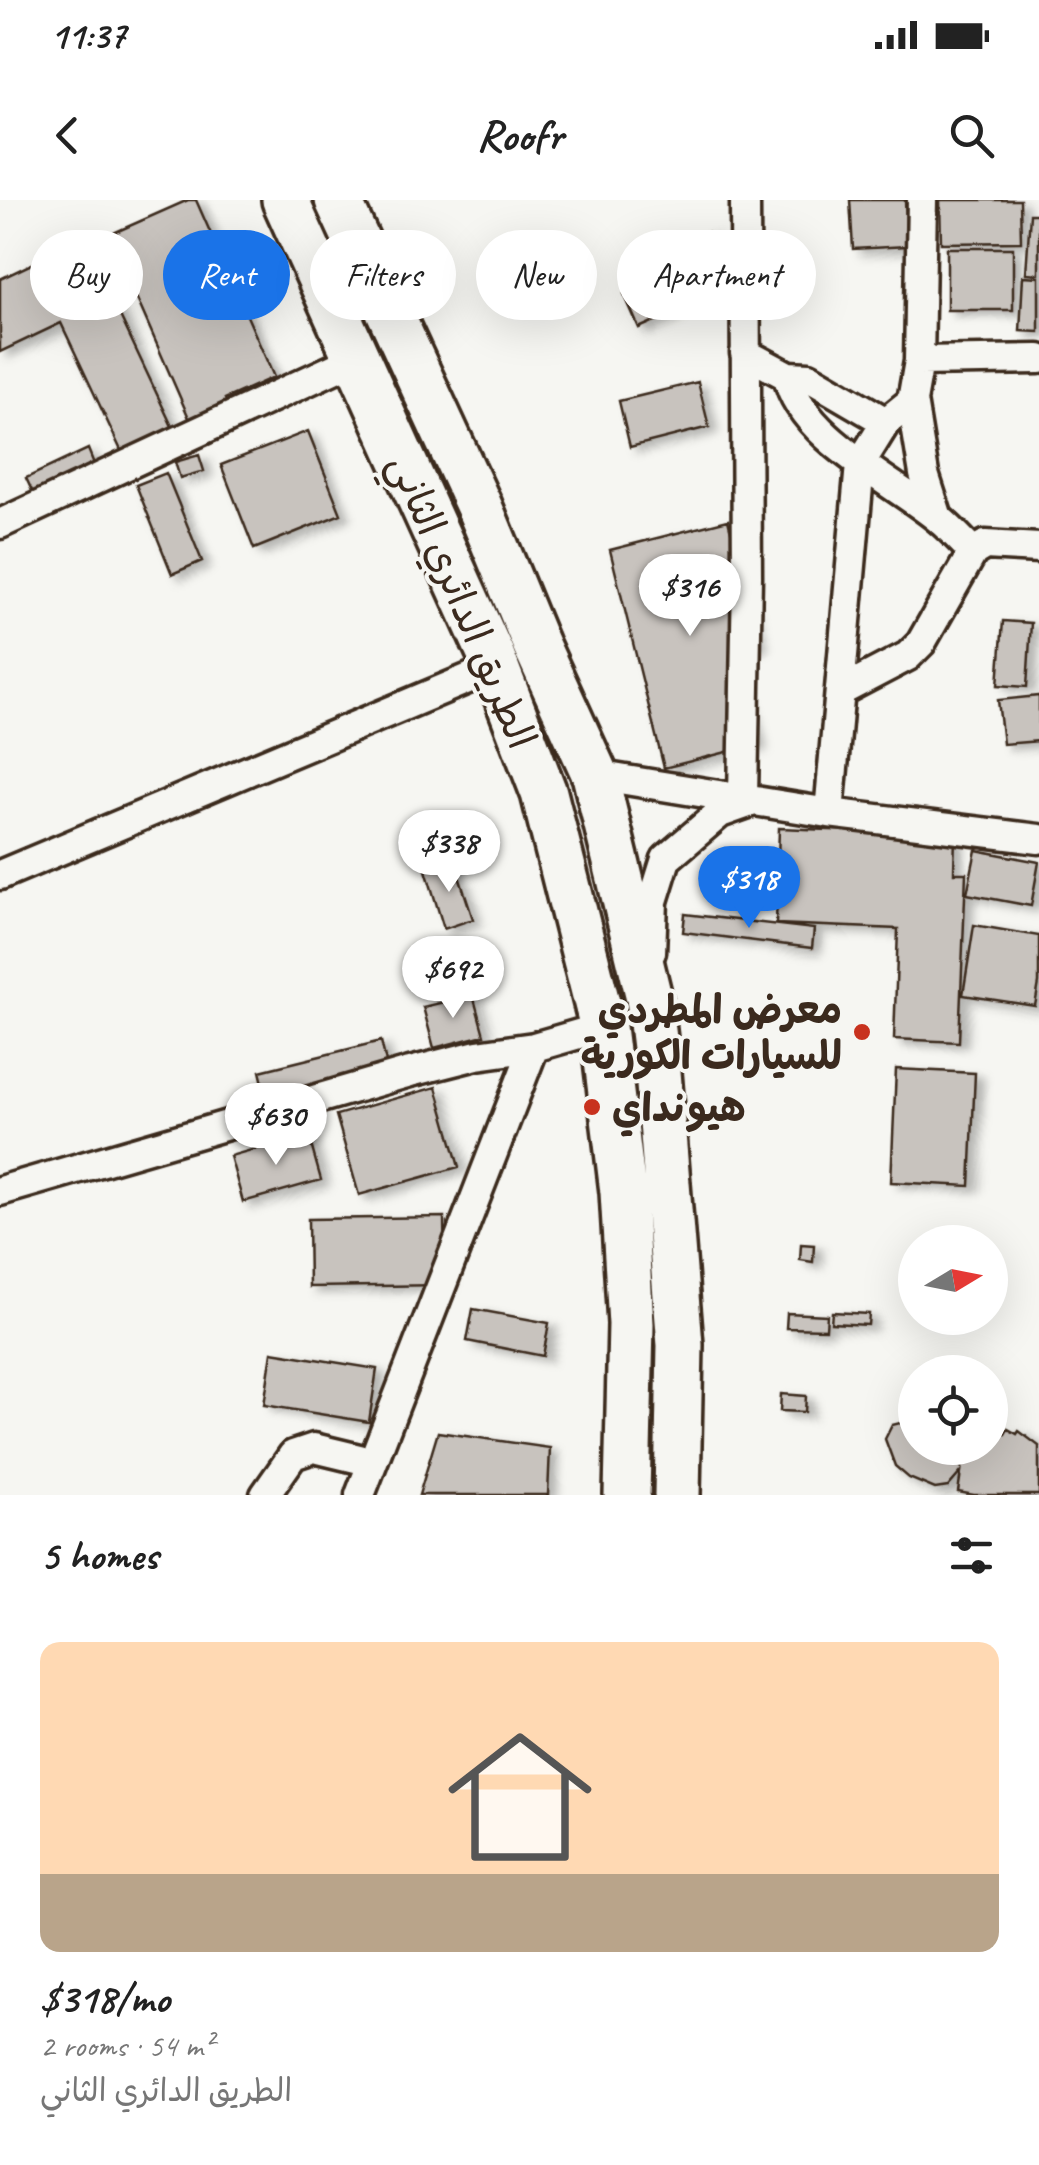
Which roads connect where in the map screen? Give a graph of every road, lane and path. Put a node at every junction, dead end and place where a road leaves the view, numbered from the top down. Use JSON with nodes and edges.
{"nodes":[{"id":1,"x":285,"y":200,"type":"edge"},
{"id":2,"x":338,"y":200,"type":"edge"},
{"id":3,"x":745,"y":200,"type":"edge"},
{"id":4,"x":922,"y":200,"type":"edge"},
{"id":5,"x":745,"y":353,"type":"junction"},
{"id":6,"x":358,"y":358,"type":"junction"},
{"id":7,"x":919,"y":360,"type":"junction"},
{"id":8,"x":1039,"y":360,"type":"edge"},
{"id":9,"x":788,"y":376,"type":"junction"},
{"id":10,"x":912,"y":401,"type":"junction"},
{"id":11,"x":886,"y":422,"type":"junction"},
{"id":12,"x":860,"y":464,"type":"junction"},
{"id":13,"x":938,"y":518,"type":"junction"},
{"id":14,"x":0,"y":524,"type":"edge"},
{"id":15,"x":1039,"y":548,"type":"edge"},
{"id":16,"x":973,"y":552,"type":"junction"},
{"id":17,"x":496,"y":668,"type":"junction"},
{"id":18,"x":841,"y":691,"type":"junction"},
{"id":19,"x":595,"y":775,"type":"junction"},
{"id":20,"x":750,"y":799,"type":"junction"},
{"id":21,"x":829,"y":812,"type":"junction"},
{"id":22,"x":1039,"y":840,"type":"edge"},
{"id":23,"x":0,"y":874,"type":"edge"},
{"id":24,"x":649,"y":998,"type":"junction"},
{"id":25,"x":603,"y":1027,"type":"junction"},
{"id":26,"x":534,"y":1047,"type":"junction"},
{"id":27,"x":0,"y":1191,"type":"edge"},
{"id":28,"x":372,"y":1462,"type":"junction"},
{"id":29,"x":265,"y":1495,"type":"edge"},
{"id":30,"x":360,"y":1495,"type":"edge"},
{"id":31,"x":626,"y":1495,"type":"edge"},
{"id":32,"x":676,"y":1495,"type":"edge"}],
"edges":[{"from":1,"to":6,"type":"highway","name":"الطريق الدائري الثاني"},
{"from":2,"to":19,"type":"highway","name":"الطريق الدائري الثاني"},
{"from":3,"to":5,"type":"street"},
{"from":4,"to":7,"type":"street"},
{"from":5,"to":9,"type":"street"},
{"from":5,"to":20,"type":"street"},
{"from":6,"to":14,"type":"street"},
{"from":6,"to":17,"type":"highway","name":"الطريق الدائري الثاني"},
{"from":7,"to":8,"type":"street"},
{"from":7,"to":10,"type":"street"},
{"from":9,"to":11,"type":"street"},
{"from":9,"to":12,"type":"street"},
{"from":10,"to":11,"type":"street"},
{"from":10,"to":13,"type":"street"},
{"from":11,"to":12,"type":"street"},
{"from":12,"to":13,"type":"street"},
{"from":12,"to":18,"type":"street"},
{"from":13,"to":16,"type":"street"},
{"from":15,"to":16,"type":"street"},
{"from":16,"to":18,"type":"street"},
{"from":17,"to":23,"type":"street"},
{"from":17,"to":25,"type":"highway","name":"الطريق الدائري الثاني"},
{"from":18,"to":21,"type":"street"},
{"from":19,"to":20,"type":"street"},
{"from":19,"to":24,"type":"highway","name":"الطريق الدائري الثاني"},
{"from":20,"to":21,"type":"street"},
{"from":20,"to":24,"type":"street"},
{"from":21,"to":22,"type":"street"},
{"from":24,"to":32,"type":"highway","name":"الطريق الدائري الثاني"},
{"from":25,"to":26,"type":"street"},
{"from":25,"to":31,"type":"highway","name":"الطريق الدائري الثاني"},
{"from":26,"to":27,"type":"street"},
{"from":26,"to":28,"type":"street"},
{"from":28,"to":29,"type":"street"},
{"from":28,"to":30,"type":"street"}]}
